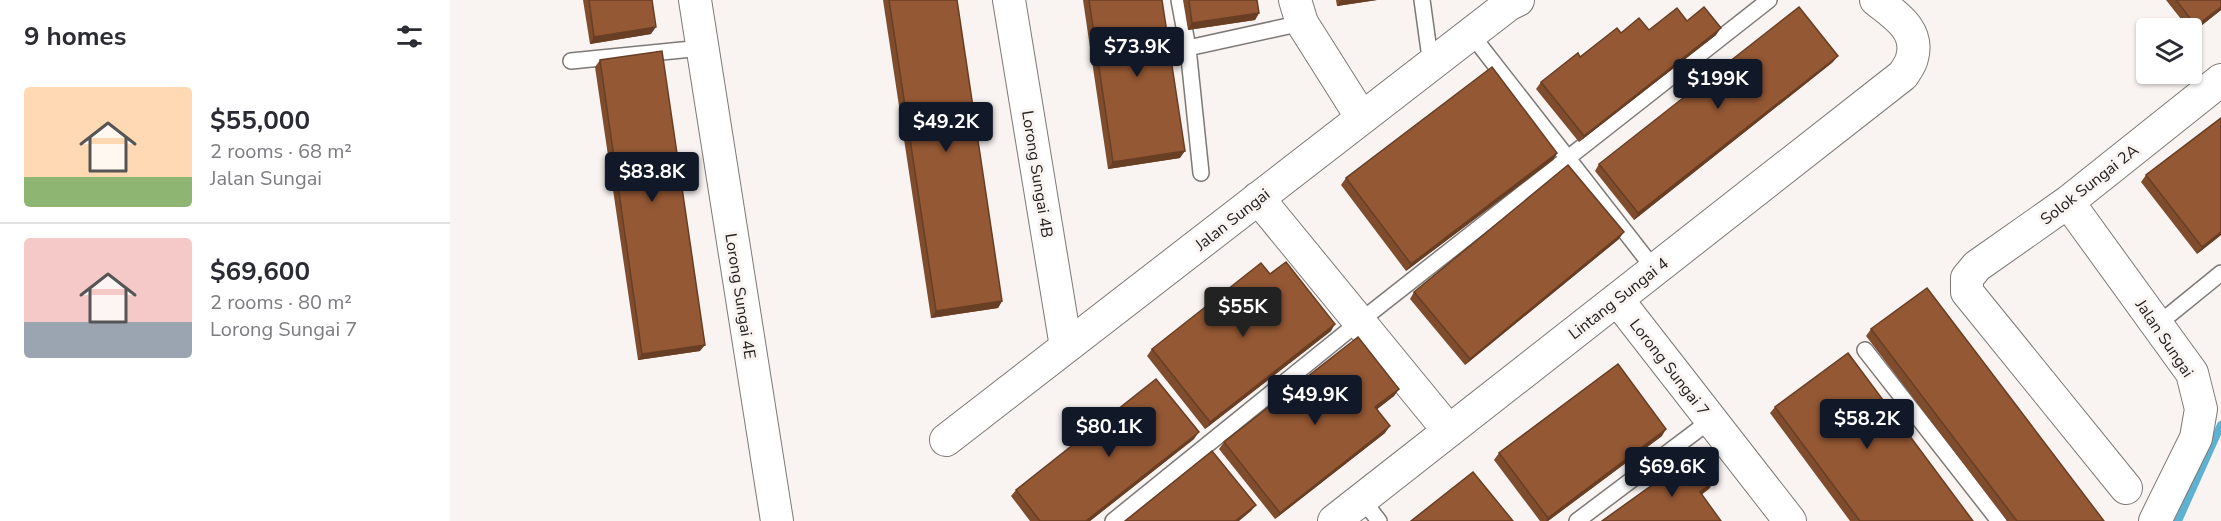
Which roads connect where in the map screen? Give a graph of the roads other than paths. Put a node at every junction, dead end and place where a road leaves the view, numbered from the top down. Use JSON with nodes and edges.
{"nodes":[{"id":1,"x":695,"y":0,"type":"edge"},
{"id":2,"x":1009,"y":0,"type":"edge"},
{"id":3,"x":1179,"y":0,"type":"edge"},
{"id":4,"x":1422,"y":0,"type":"edge"},
{"id":5,"x":1518,"y":0,"type":"edge"},
{"id":6,"x":1769,"y":0,"type":"edge"},
{"id":7,"x":1876,"y":0,"type":"edge"},
{"id":8,"x":1298,"y":11,"type":"edge"},
{"id":9,"x":1471,"y":34,"type":"junction"},
{"id":10,"x":702,"y":48,"type":"junction"},
{"id":11,"x":1188,"y":48,"type":"junction"},
{"id":12,"x":571,"y":61,"type":"dead end"},
{"id":13,"x":1431,"y":65,"type":"junction"},
{"id":14,"x":2221,"y":80,"type":"edge"},
{"id":15,"x":1362,"y":118,"type":"junction"},
{"id":16,"x":1569,"y":159,"type":"junction"},
{"id":17,"x":1202,"y":173,"type":"dead end"},
{"id":18,"x":1258,"y":198,"type":"junction"},
{"id":19,"x":2068,"y":202,"type":"junction"},
{"id":20,"x":1655,"y":270,"type":"junction"},
{"id":21,"x":2221,"y":273,"type":"edge"},
{"id":22,"x":1617,"y":299,"type":"junction"},
{"id":23,"x":1359,"y":322,"type":"junction"},
{"id":24,"x":2157,"y":325,"type":"junction"},
{"id":25,"x":1066,"y":347,"type":"junction"},
{"id":26,"x":1865,"y":350,"type":"dead end"},
{"id":27,"x":1711,"y":420,"type":"junction"},
{"id":28,"x":1449,"y":431,"type":"junction"},
{"id":29,"x":946,"y":440,"type":"dead end"},
{"id":30,"x":2126,"y":488,"type":"dead end"},
{"id":31,"x":1371,"y":510,"type":"edge"},
{"id":32,"x":777,"y":521,"type":"edge"},
{"id":33,"x":1113,"y":521,"type":"edge"},
{"id":34,"x":1334,"y":521,"type":"edge"},
{"id":35,"x":1577,"y":521,"type":"edge"},
{"id":36,"x":1790,"y":521,"type":"edge"},
{"id":37,"x":1999,"y":521,"type":"edge"},
{"id":38,"x":2155,"y":521,"type":"edge"}],
"edges":[{"from":1,"to":10,"type":"street","name":"Lorong Sungai 4E"},
{"from":2,"to":25,"type":"street","name":"Lorong Sungai 4B"},
{"from":3,"to":11,"type":"lane"},
{"from":4,"to":13,"type":"lane"},
{"from":5,"to":9,"type":"street","name":"Jalan Sungai"},
{"from":6,"to":16,"type":"lane"},
{"from":7,"to":20,"type":"street","name":"Lintang Sungai 4"},
{"from":8,"to":11,"type":"lane"},
{"from":8,"to":15,"type":"street"},
{"from":9,"to":13,"type":"street","name":"Jalan Sungai"},
{"from":9,"to":16,"type":"lane"},
{"from":10,"to":12,"type":"lane"},
{"from":10,"to":32,"type":"street","name":"Lorong Sungai 4E"},
{"from":11,"to":17,"type":"lane"},
{"from":13,"to":15,"type":"street","name":"Jalan Sungai"},
{"from":14,"to":19,"type":"street","name":"Solok Sungai 2A"},
{"from":15,"to":18,"type":"street","name":"Jalan Sungai"},
{"from":16,"to":20,"type":"lane"},
{"from":16,"to":23,"type":"lane"},
{"from":18,"to":23,"type":"street"},
{"from":18,"to":25,"type":"street","name":"Jalan Sungai"},
{"from":19,"to":24,"type":"street","name":"Jalan Sungai"},
{"from":19,"to":30,"type":"street","name":"Solok Sungai 2A"},
{"from":20,"to":22,"type":"street","name":"Lintang Sungai 4"},
{"from":21,"to":24,"type":"lane"},
{"from":22,"to":27,"type":"street","name":"Lorong Sungai 7"},
{"from":22,"to":28,"type":"street","name":"Lintang Sungai 4"},
{"from":23,"to":28,"type":"street"},
{"from":23,"to":33,"type":"lane"},
{"from":24,"to":38,"type":"street","name":"Jalan Sungai"},
{"from":25,"to":29,"type":"street","name":"Jalan Sungai"},
{"from":26,"to":37,"type":"lane"},
{"from":27,"to":35,"type":"lane"},
{"from":27,"to":36,"type":"street","name":"Lorong Sungai 7"},
{"from":28,"to":31,"type":"street","name":"Lintang Sungai 4"},
{"from":31,"to":34,"type":"street","name":"Lintang Sungai 4"}]}
